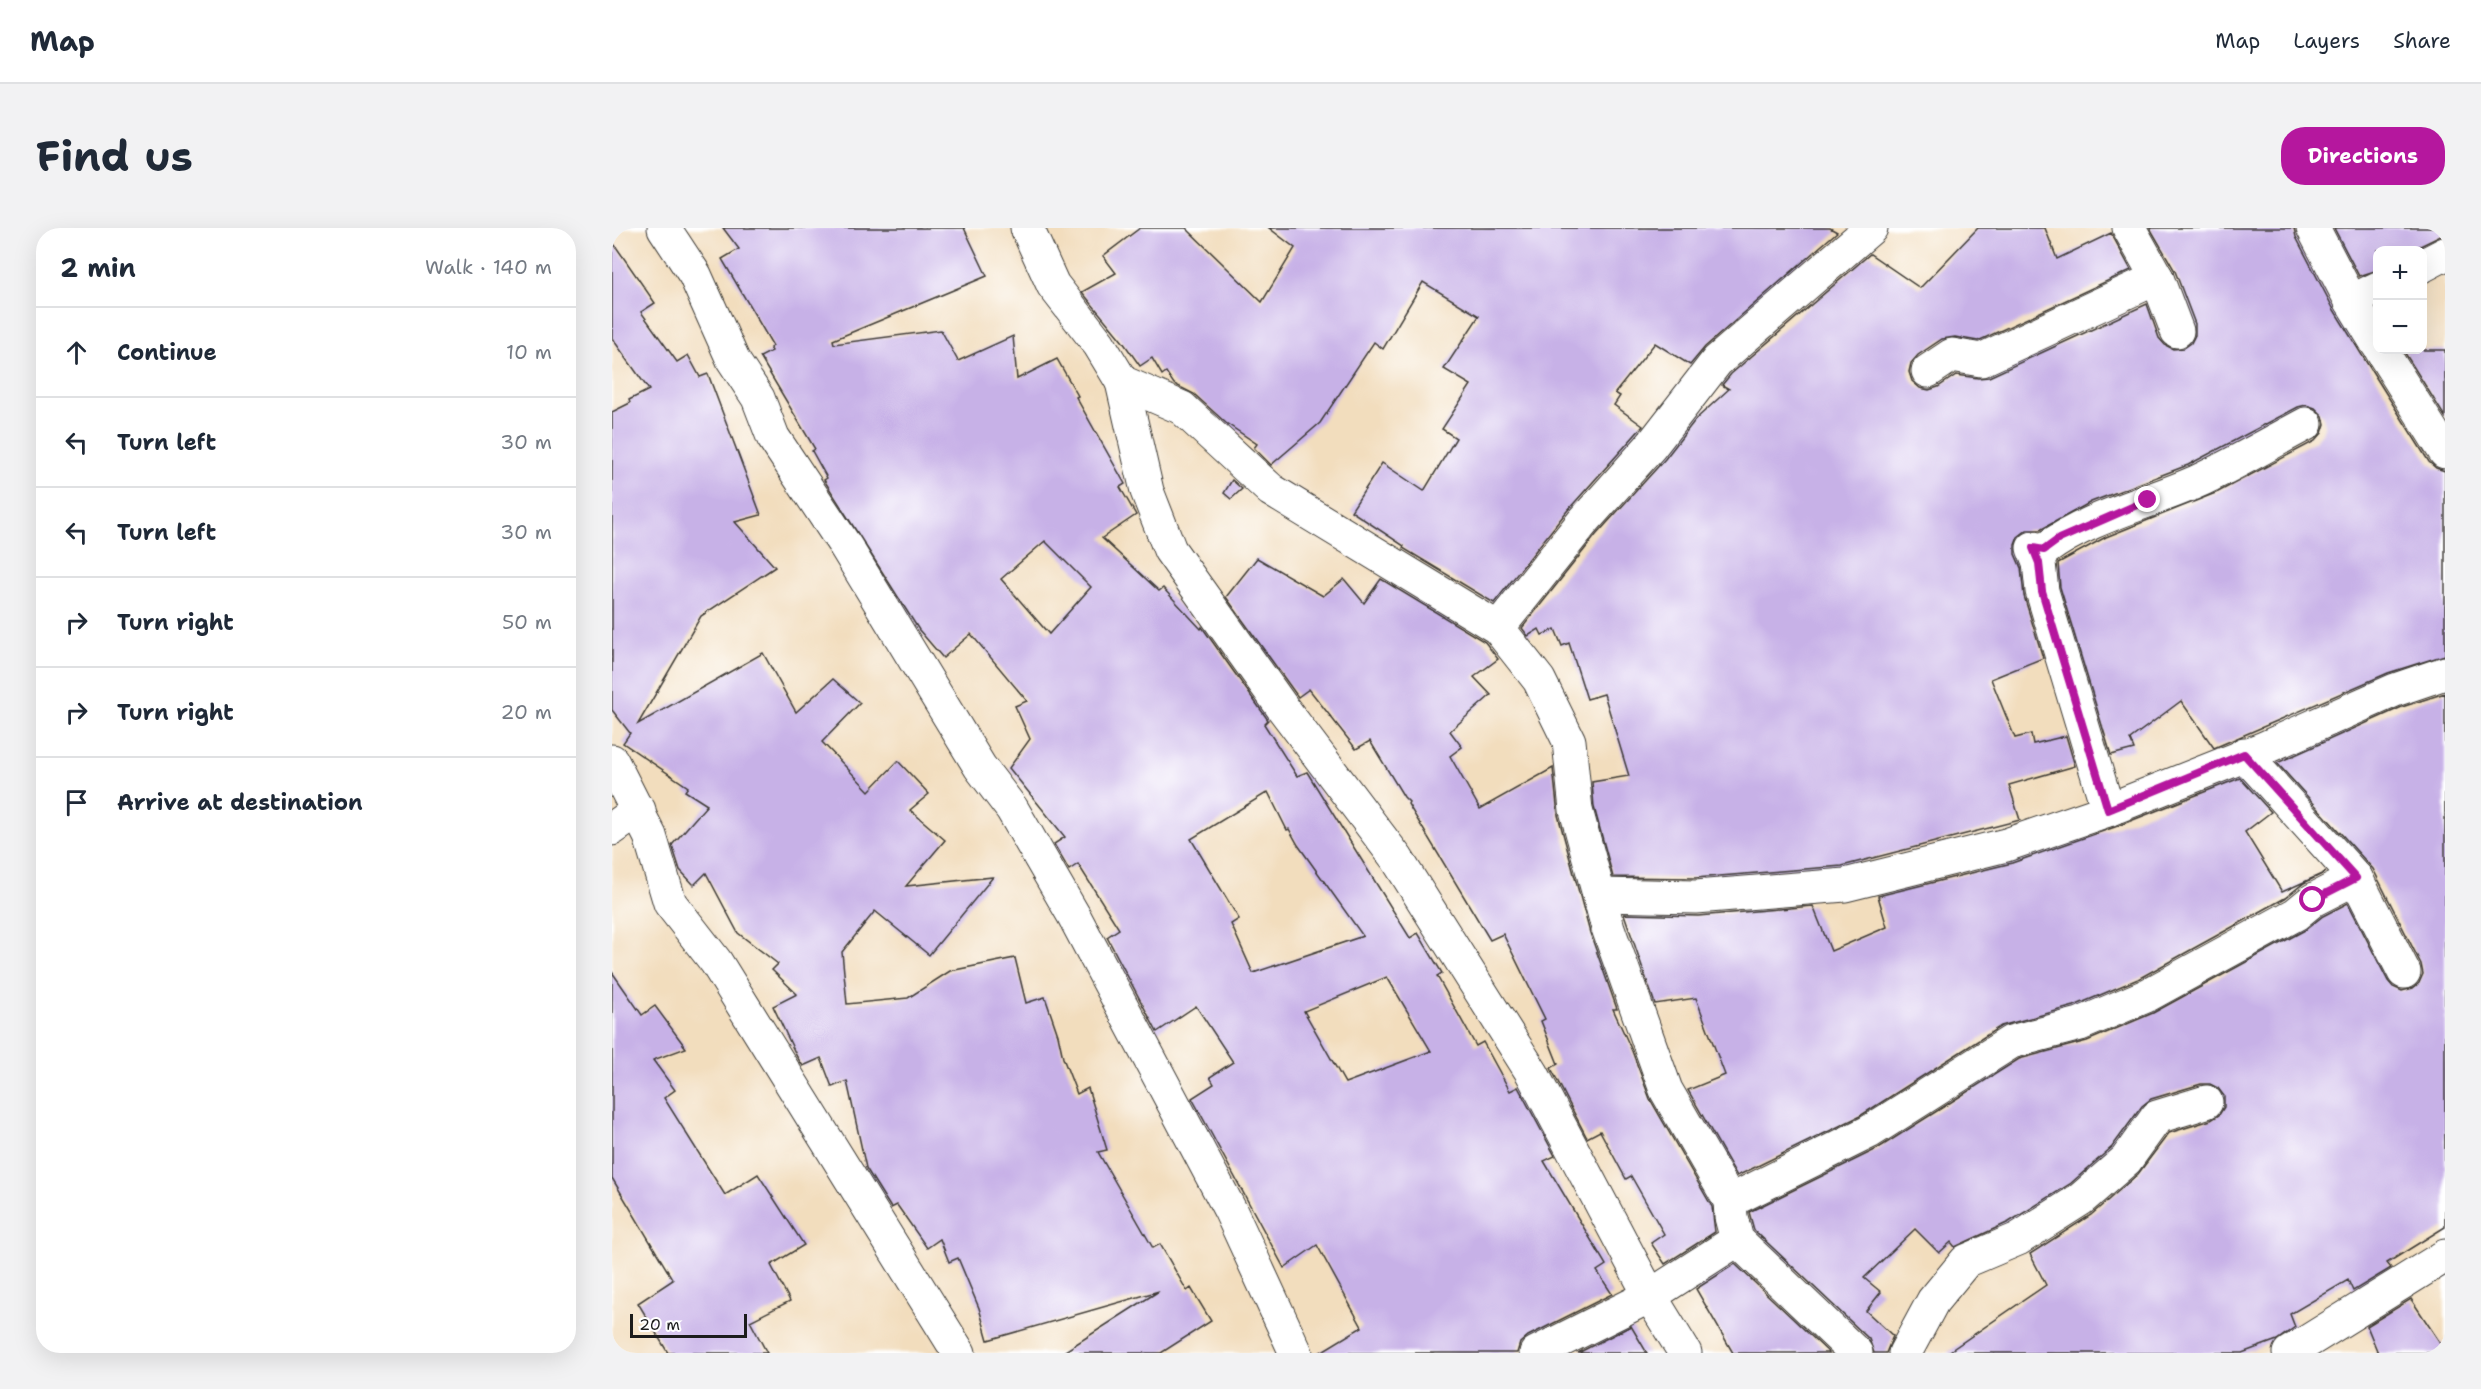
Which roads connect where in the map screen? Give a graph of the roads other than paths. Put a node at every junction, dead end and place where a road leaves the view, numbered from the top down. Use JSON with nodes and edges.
{"nodes":[{"id":1,"x":664,"y":228,"type":"edge"},
{"id":2,"x":1027,"y":228,"type":"edge"},
{"id":3,"x":1871,"y":228,"type":"edge"},
{"id":4,"x":2128,"y":228,"type":"edge"},
{"id":5,"x":2313,"y":228,"type":"edge"},
{"id":6,"x":2445,"y":254,"type":"edge"},
{"id":7,"x":2427,"y":263,"type":"edge"},
{"id":8,"x":2157,"y":278,"type":"junction"},
{"id":9,"x":2364,"y":295,"type":"edge"},
{"id":10,"x":2373,"y":327,"type":"edge"},
{"id":11,"x":2177,"y":331,"type":"dead end"},
{"id":12,"x":2383,"y":354,"type":"edge"},
{"id":13,"x":1928,"y":371,"type":"dead end"},
{"id":14,"x":1122,"y":381,"type":"junction"},
{"id":15,"x":2306,"y":424,"type":"dead end"},
{"id":16,"x":2445,"y":452,"type":"edge"},
{"id":17,"x":1498,"y":628,"type":"junction"},
{"id":18,"x":2445,"y":673,"type":"edge"},
{"id":19,"x":2244,"y":754,"type":"junction"},
{"id":20,"x":612,"y":761,"type":"edge"},
{"id":21,"x":639,"y":810,"type":"junction"},
{"id":22,"x":2108,"y":810,"type":"junction"},
{"id":23,"x":612,"y":830,"type":"edge"},
{"id":24,"x":2356,"y":878,"type":"junction"},
{"id":25,"x":1600,"y":895,"type":"junction"},
{"id":26,"x":2404,"y":972,"type":"dead end"},
{"id":27,"x":2206,"y":1102,"type":"dead end"},
{"id":28,"x":1730,"y":1201,"type":"junction"},
{"id":29,"x":1737,"y":1240,"type":"junction"},
{"id":30,"x":2445,"y":1256,"type":"edge"},
{"id":31,"x":1650,"y":1296,"type":"junction"},
{"id":32,"x":959,"y":1353,"type":"edge"},
{"id":33,"x":1296,"y":1353,"type":"edge"},
{"id":34,"x":1536,"y":1353,"type":"edge"},
{"id":35,"x":1685,"y":1353,"type":"edge"},
{"id":36,"x":1856,"y":1353,"type":"edge"},
{"id":37,"x":1905,"y":1353,"type":"edge"},
{"id":38,"x":2289,"y":1353,"type":"edge"}],
"edges":[{"from":1,"to":33,"type":"street"},
{"from":2,"to":14,"type":"street"},
{"from":3,"to":17,"type":"street"},
{"from":4,"to":8,"type":"street"},
{"from":5,"to":9,"type":"street"},
{"from":6,"to":7,"type":"street"},
{"from":8,"to":11,"type":"street"},
{"from":8,"to":13,"type":"street"},
{"from":9,"to":10,"type":"street"},
{"from":12,"to":16,"type":"street"},
{"from":14,"to":17,"type":"street"},
{"from":14,"to":31,"type":"street"},
{"from":15,"to":22,"type":"street"},
{"from":17,"to":25,"type":"street"},
{"from":18,"to":19,"type":"street"},
{"from":19,"to":22,"type":"street"},
{"from":19,"to":24,"type":"street"},
{"from":20,"to":21,"type":"street"},
{"from":21,"to":23,"type":"street"},
{"from":21,"to":32,"type":"street"},
{"from":22,"to":25,"type":"street"},
{"from":24,"to":26,"type":"street"},
{"from":24,"to":28,"type":"street"},
{"from":25,"to":28,"type":"street"},
{"from":27,"to":37,"type":"street"},
{"from":28,"to":29,"type":"street"},
{"from":29,"to":31,"type":"street"},
{"from":29,"to":36,"type":"street"},
{"from":30,"to":38,"type":"street"},
{"from":31,"to":34,"type":"street"},
{"from":31,"to":35,"type":"street"}]}
